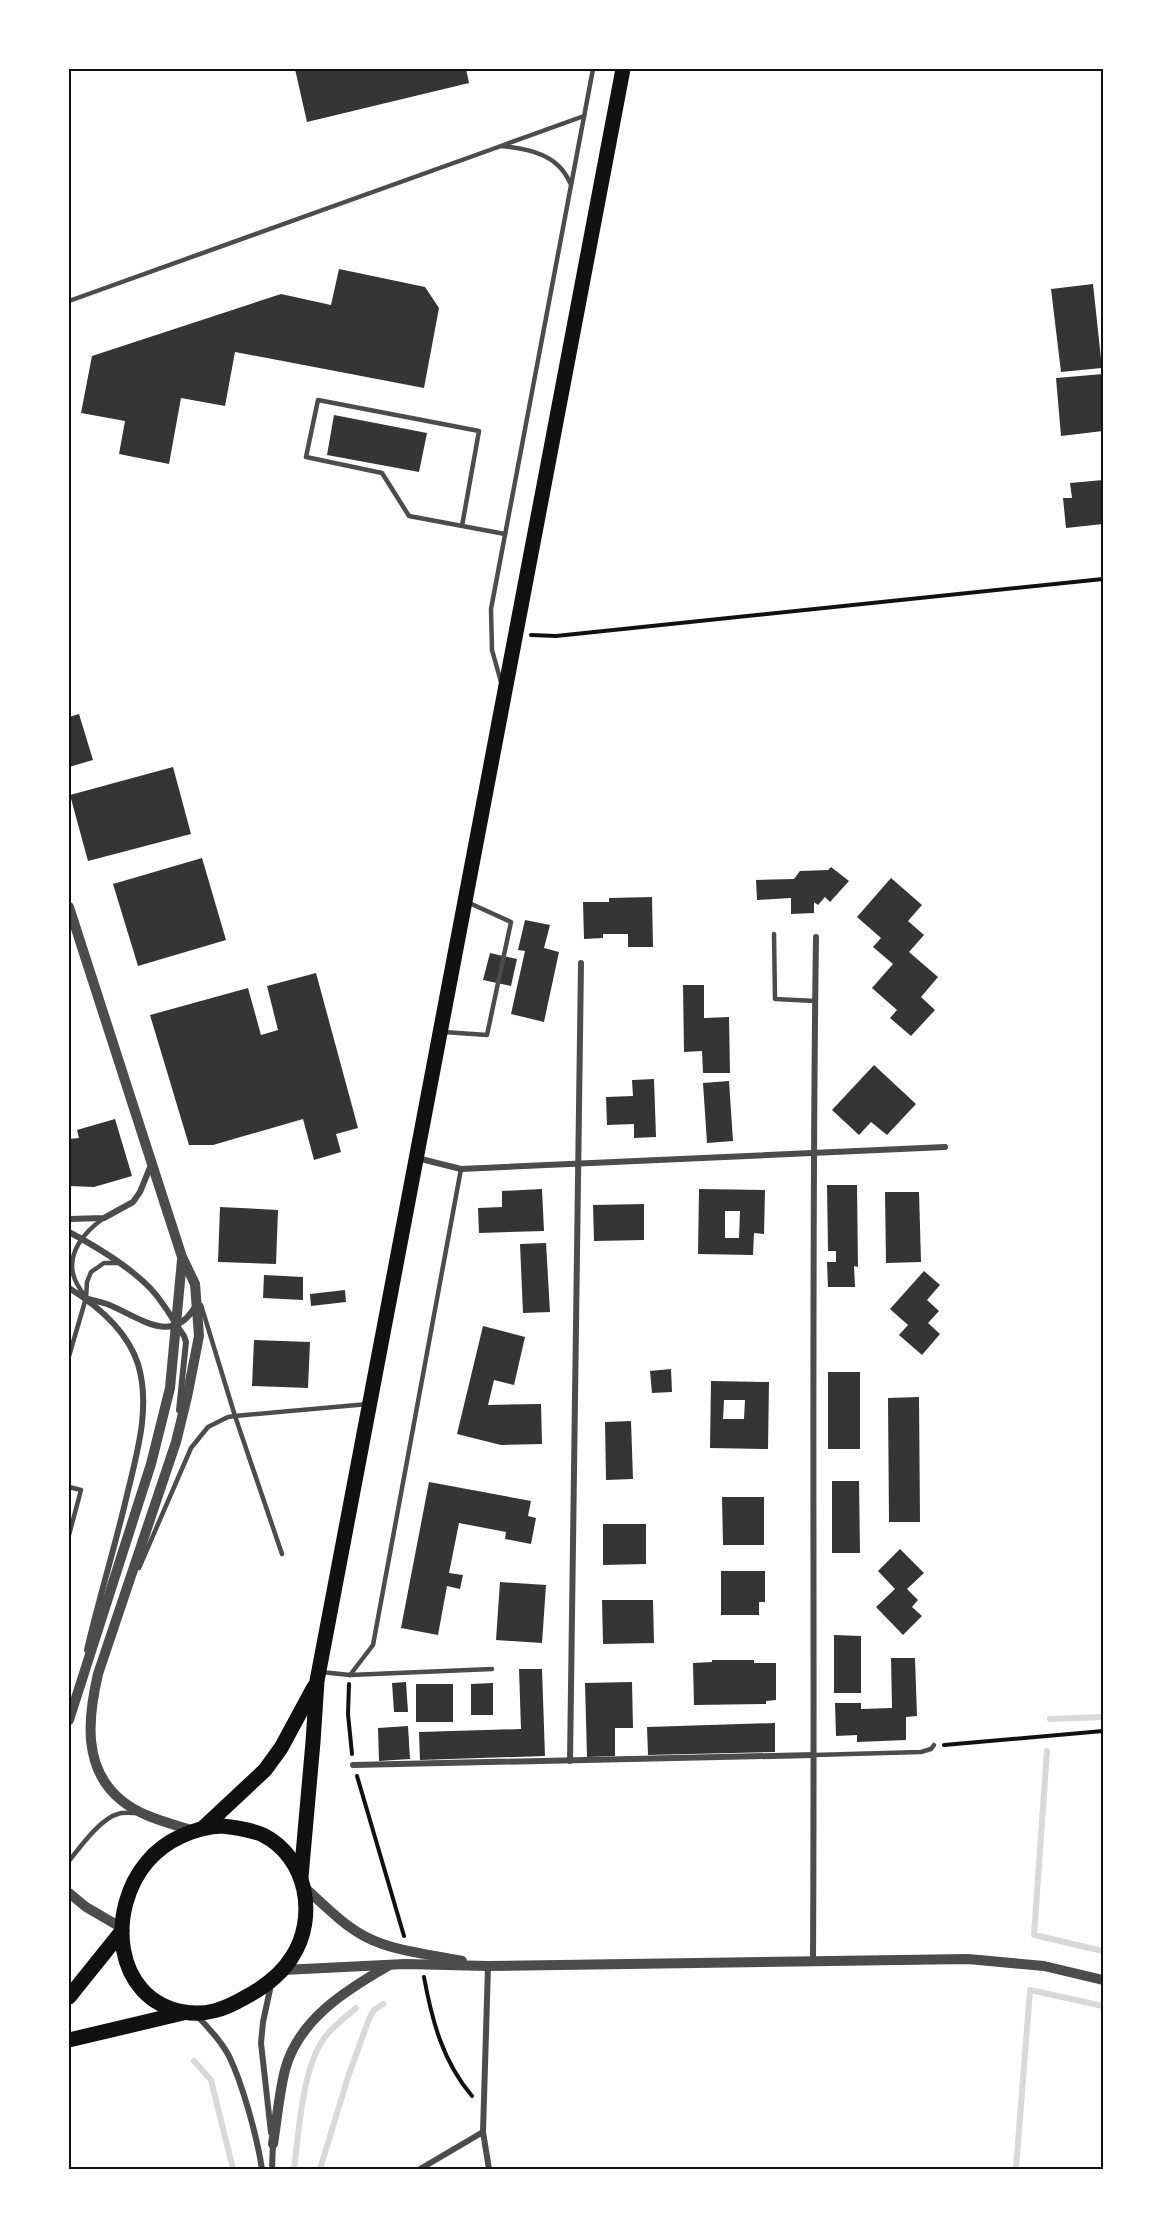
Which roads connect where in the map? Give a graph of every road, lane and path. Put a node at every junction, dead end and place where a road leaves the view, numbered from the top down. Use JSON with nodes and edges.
{"nodes":[{"id":1,"x":593,"y":69,"type":"edge"},
{"id":2,"x":623,"y":69,"type":"edge"},
{"id":3,"x":584,"y":116,"type":"junction"},
{"id":4,"x":501,"y":146,"type":"junction"},
{"id":5,"x":571,"y":184,"type":"junction"},
{"id":6,"x":69,"y":301,"type":"edge"},
{"id":7,"x":462,"y":526,"type":"junction"},
{"id":8,"x":505,"y":534,"type":"junction"},
{"id":9,"x":1103,"y":579,"type":"edge"},
{"id":10,"x":517,"y":633,"type":"junction"},
{"id":11,"x":505,"y":696,"type":"junction"},
{"id":12,"x":466,"y":901,"type":"junction"},
{"id":13,"x":69,"y":907,"type":"edge"},
{"id":14,"x":774,"y":934,"type":"dead end"},
{"id":15,"x":816,"y":937,"type":"dead end"},
{"id":16,"x":581,"y":963,"type":"dead end"},
{"id":17,"x":815,"y":1000,"type":"junction"},
{"id":18,"x":441,"y":1032,"type":"junction"},
{"id":19,"x":945,"y":1147,"type":"dead end"},
{"id":20,"x":813,"y":1152,"type":"junction"},
{"id":21,"x":417,"y":1158,"type":"junction"},
{"id":22,"x":152,"y":1161,"type":"junction"},
{"id":23,"x":578,"y":1165,"type":"junction"},
{"id":24,"x":461,"y":1169,"type":"junction"},
{"id":25,"x":104,"y":1218,"type":"junction"},
{"id":26,"x":69,"y":1219,"type":"edge"},
{"id":27,"x":69,"y":1232,"type":"edge"},
{"id":28,"x":82,"y":1239,"type":"junction"},
{"id":29,"x":182,"y":1257,"type":"junction"},
{"id":30,"x":118,"y":1263,"type":"junction"},
{"id":31,"x":195,"y":1284,"type":"junction"},
{"id":32,"x":69,"y":1288,"type":"edge"},
{"id":33,"x":86,"y":1298,"type":"junction"},
{"id":34,"x":196,"y":1304,"type":"junction"},
{"id":35,"x":176,"y":1325,"type":"junction"},
{"id":36,"x":69,"y":1356,"type":"edge"},
{"id":37,"x":370,"y":1403,"type":"junction"},
{"id":38,"x":235,"y":1416,"type":"junction"},
{"id":39,"x":173,"y":1452,"type":"junction"},
{"id":40,"x":69,"y":1487,"type":"edge"},
{"id":41,"x":72,"y":1514,"type":"edge"},
{"id":42,"x":69,"y":1533,"type":"edge"},
{"id":43,"x":282,"y":1554,"type":"dead end"},
{"id":44,"x":119,"y":1611,"type":"junction"},
{"id":45,"x":492,"y":1669,"type":"dead end"},
{"id":46,"x":350,"y":1674,"type":"junction"},
{"id":47,"x":318,"y":1676,"type":"junction"},
{"id":48,"x":69,"y":1720,"type":"edge"},
{"id":49,"x":1103,"y":1731,"type":"edge"},
{"id":50,"x":934,"y":1745,"type":"joint"},
{"id":51,"x":814,"y":1755,"type":"junction"},
{"id":52,"x":570,"y":1761,"type":"junction"},
{"id":53,"x":353,"y":1765,"type":"junction"},
{"id":54,"x":143,"y":1813,"type":"junction"},
{"id":55,"x":198,"y":1829,"type":"junction"},
{"id":56,"x":69,"y":1861,"type":"edge"},
{"id":57,"x":302,"y":1882,"type":"junction"},
{"id":58,"x":69,"y":1893,"type":"edge"},
{"id":59,"x":122,"y":1930,"type":"junction"},
{"id":60,"x":420,"y":1953,"type":"junction"},
{"id":61,"x":813,"y":1960,"type":"junction"},
{"id":62,"x":390,"y":1965,"type":"junction"},
{"id":63,"x":422,"y":1965,"type":"junction"},
{"id":64,"x":488,"y":1966,"type":"junction"},
{"id":65,"x":278,"y":1974,"type":"junction"},
{"id":66,"x":1103,"y":1980,"type":"edge"},
{"id":67,"x":69,"y":1997,"type":"edge"},
{"id":68,"x":190,"y":2013,"type":"junction"},
{"id":69,"x":69,"y":2040,"type":"edge"},
{"id":70,"x":483,"y":2107,"type":"junction"},
{"id":71,"x":483,"y":2132,"type":"junction"},
{"id":72,"x":273,"y":2144,"type":"junction"},
{"id":73,"x":491,"y":2168,"type":"edge"},
{"id":74,"x":262,"y":2169,"type":"edge"},
{"id":75,"x":272,"y":2169,"type":"edge"},
{"id":76,"x":420,"y":2169,"type":"edge"}],
"edges":[{"from":1,"to":3,"type":"lane"},
{"from":2,"to":10,"type":"main road"},
{"from":3,"to":4,"type":"lane"},
{"from":3,"to":5,"type":"lane"},
{"from":4,"to":5,"type":"lane"},
{"from":4,"to":6,"type":"lane"},
{"from":5,"to":8,"type":"lane"},
{"from":7,"to":7,"type":"lane"},
{"from":7,"to":8,"type":"lane"},
{"from":8,"to":11,"type":"lane"},
{"from":9,"to":10,"type":"path"},
{"from":10,"to":11,"type":"main road"},
{"from":11,"to":12,"type":"main road"},
{"from":12,"to":18,"type":"main road"},
{"from":12,"to":18,"type":"lane"},
{"from":13,"to":22,"type":"street"},
{"from":14,"to":17,"type":"lane"},
{"from":15,"to":17,"type":"street"},
{"from":16,"to":23,"type":"street"},
{"from":17,"to":20,"type":"street"},
{"from":18,"to":21,"type":"main road"},
{"from":19,"to":20,"type":"street"},
{"from":20,"to":23,"type":"street"},
{"from":20,"to":51,"type":"street"},
{"from":21,"to":24,"type":"street"},
{"from":21,"to":37,"type":"main road"},
{"from":22,"to":25,"type":"street"},
{"from":22,"to":29,"type":"street"},
{"from":23,"to":24,"type":"street"},
{"from":23,"to":52,"type":"street"},
{"from":24,"to":46,"type":"lane"},
{"from":25,"to":26,"type":"street"},
{"from":25,"to":28,"type":"lane"},
{"from":27,"to":28,"type":"street"},
{"from":28,"to":30,"type":"street"},
{"from":28,"to":33,"type":"lane"},
{"from":29,"to":31,"type":"street"},
{"from":29,"to":35,"type":"street"},
{"from":30,"to":33,"type":"lane"},
{"from":30,"to":35,"type":"street"},
{"from":31,"to":34,"type":"street"},
{"from":31,"to":38,"type":"lane"},
{"from":32,"to":33,"type":"street"},
{"from":33,"to":35,"type":"street"},
{"from":33,"to":36,"type":"lane"},
{"from":33,"to":48,"type":"street"},
{"from":34,"to":35,"type":"street"},
{"from":34,"to":39,"type":"street"},
{"from":35,"to":39,"type":"street"},
{"from":35,"to":48,"type":"street"},
{"from":37,"to":38,"type":"lane"},
{"from":37,"to":47,"type":"main road"},
{"from":38,"to":43,"type":"lane"},
{"from":38,"to":44,"type":"lane"},
{"from":39,"to":44,"type":"street"},
{"from":40,"to":41,"type":"lane"},
{"from":41,"to":42,"type":"lane"},
{"from":44,"to":54,"type":"street"},
{"from":45,"to":46,"type":"lane"},
{"from":46,"to":47,"type":"lane"},
{"from":46,"to":53,"type":"path"},
{"from":47,"to":55,"type":"main road"},
{"from":47,"to":57,"type":"main road"},
{"from":49,"to":50,"type":"path"},
{"from":50,"to":51,"type":"lane"},
{"from":51,"to":52,"type":"street"},
{"from":51,"to":61,"type":"street"},
{"from":52,"to":53,"type":"street"},
{"from":53,"to":60,"type":"path"},
{"from":54,"to":55,"type":"street"},
{"from":54,"to":56,"type":"lane"},
{"from":55,"to":57,"type":"main road"},
{"from":55,"to":59,"type":"main road"},
{"from":57,"to":60,"type":"street"},
{"from":57,"to":65,"type":"main road"},
{"from":58,"to":59,"type":"street"},
{"from":59,"to":67,"type":"main road"},
{"from":59,"to":68,"type":"main road"},
{"from":60,"to":64,"type":"street"},
{"from":61,"to":64,"type":"street"},
{"from":61,"to":66,"type":"street"},
{"from":62,"to":63,"type":"street"},
{"from":62,"to":65,"type":"street"},
{"from":62,"to":72,"type":"street"},
{"from":63,"to":64,"type":"street"},
{"from":63,"to":70,"type":"path"},
{"from":64,"to":70,"type":"street"},
{"from":65,"to":68,"type":"main road"},
{"from":65,"to":72,"type":"street"},
{"from":68,"to":69,"type":"main road"},
{"from":68,"to":74,"type":"street"},
{"from":70,"to":71,"type":"street"},
{"from":71,"to":73,"type":"street"},
{"from":71,"to":76,"type":"street"},
{"from":72,"to":75,"type":"street"}]}
